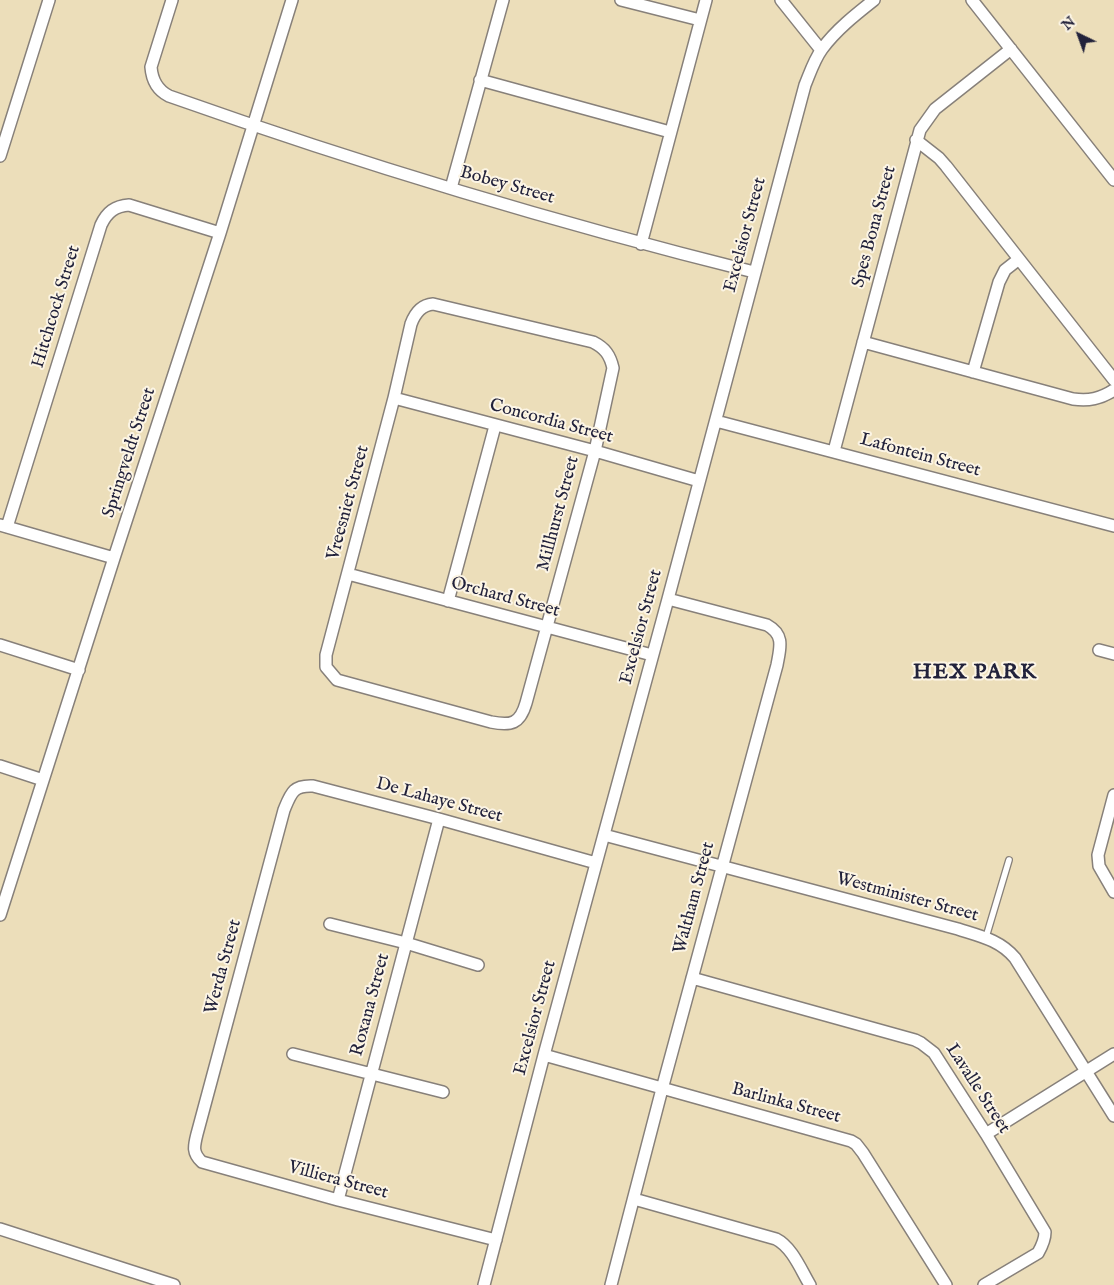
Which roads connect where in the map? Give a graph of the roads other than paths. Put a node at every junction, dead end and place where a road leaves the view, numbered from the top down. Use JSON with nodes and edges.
{"nodes":[{"id":1,"x":50,"y":0,"type":"edge"},
{"id":2,"x":172,"y":0,"type":"edge"},
{"id":3,"x":292,"y":0,"type":"edge"},
{"id":4,"x":503,"y":0,"type":"edge"},
{"id":5,"x":621,"y":0,"type":"edge"},
{"id":6,"x":706,"y":0,"type":"edge"},
{"id":7,"x":780,"y":0,"type":"edge"},
{"id":8,"x":874,"y":0,"type":"edge"},
{"id":9,"x":972,"y":0,"type":"edge"},
{"id":10,"x":700,"y":20,"type":"junction"},
{"id":11,"x":822,"y":50,"type":"junction"},
{"id":12,"x":1011,"y":50,"type":"junction"},
{"id":13,"x":480,"y":80,"type":"junction"},
{"id":14,"x":252,"y":126,"type":"junction"},
{"id":15,"x":670,"y":132,"type":"junction"},
{"id":16,"x":916,"y":140,"type":"junction"},
{"id":17,"x":0,"y":156,"type":"edge"},
{"id":18,"x":1114,"y":180,"type":"edge"},
{"id":19,"x":451,"y":188,"type":"junction"},
{"id":20,"x":220,"y":233,"type":"junction"},
{"id":21,"x":642,"y":244,"type":"junction"},
{"id":22,"x":1019,"y":258,"type":"junction"},
{"id":23,"x":754,"y":272,"type":"junction"},
{"id":24,"x":593,"y":342,"type":"joint"},
{"id":25,"x":863,"y":342,"type":"junction"},
{"id":26,"x":973,"y":372,"type":"junction"},
{"id":27,"x":1114,"y":380,"type":"edge"},
{"id":28,"x":1114,"y":390,"type":"edge"},
{"id":29,"x":394,"y":398,"type":"junction"},
{"id":30,"x":716,"y":421,"type":"junction"},
{"id":31,"x":495,"y":426,"type":"junction"},
{"id":32,"x":595,"y":451,"type":"junction"},
{"id":33,"x":834,"y":451,"type":"junction"},
{"id":34,"x":699,"y":481,"type":"junction"},
{"id":35,"x":4,"y":526,"type":"edge"},
{"id":36,"x":1114,"y":526,"type":"edge"},
{"id":37,"x":114,"y":558,"type":"junction"},
{"id":38,"x":348,"y":574,"type":"junction"},
{"id":39,"x":668,"y":599,"type":"junction"},
{"id":40,"x":448,"y":601,"type":"junction"},
{"id":41,"x":546,"y":627,"type":"junction"},
{"id":42,"x":0,"y":645,"type":"edge"},
{"id":43,"x":1099,"y":650,"type":"dead end"},
{"id":44,"x":1114,"y":654,"type":"edge"},
{"id":45,"x":652,"y":655,"type":"junction"},
{"id":46,"x":79,"y":670,"type":"junction"},
{"id":47,"x":343,"y":682,"type":"joint"},
{"id":48,"x":0,"y":766,"type":"edge"},
{"id":49,"x":43,"y":780,"type":"junction"},
{"id":50,"x":1114,"y":795,"type":"edge"},
{"id":51,"x":284,"y":810,"type":"joint"},
{"id":52,"x":439,"y":819,"type":"junction"},
{"id":53,"x":604,"y":835,"type":"junction"},
{"id":54,"x":1009,"y":860,"type":"dead end"},
{"id":55,"x":596,"y":863,"type":"junction"},
{"id":56,"x":722,"y":867,"type":"junction"},
{"id":57,"x":1114,"y":892,"type":"edge"},
{"id":58,"x":0,"y":916,"type":"edge"},
{"id":59,"x":330,"y":924,"type":"dead end"},
{"id":60,"x":986,"y":938,"type":"junction"},
{"id":61,"x":406,"y":944,"type":"junction"},
{"id":62,"x":478,"y":965,"type":"dead end"},
{"id":63,"x":692,"y":978,"type":"junction"},
{"id":64,"x":293,"y":1054,"type":"dead end"},
{"id":65,"x":1114,"y":1054,"type":"edge"},
{"id":66,"x":544,"y":1055,"type":"junction"},
{"id":67,"x":1085,"y":1071,"type":"junction"},
{"id":68,"x":371,"y":1073,"type":"junction"},
{"id":69,"x":662,"y":1089,"type":"junction"},
{"id":70,"x":443,"y":1092,"type":"dead end"},
{"id":71,"x":1114,"y":1116,"type":"edge"},
{"id":72,"x":197,"y":1134,"type":"joint"},
{"id":73,"x":986,"y":1134,"type":"junction"},
{"id":74,"x":634,"y":1199,"type":"junction"},
{"id":75,"x":338,"y":1200,"type":"junction"},
{"id":76,"x":0,"y":1229,"type":"edge"},
{"id":77,"x":496,"y":1240,"type":"junction"},
{"id":78,"x":174,"y":1285,"type":"edge"},
{"id":79,"x":484,"y":1285,"type":"edge"},
{"id":80,"x":612,"y":1285,"type":"edge"},
{"id":81,"x":810,"y":1285,"type":"edge"},
{"id":82,"x":946,"y":1285,"type":"edge"},
{"id":83,"x":984,"y":1285,"type":"edge"}],
"edges":[{"from":1,"to":17,"type":"street"},
{"from":2,"to":14,"type":"street","name":"Bobey Street"},
{"from":3,"to":14,"type":"street","name":"Springveldt Street"},
{"from":4,"to":13,"type":"street"},
{"from":5,"to":10,"type":"street"},
{"from":6,"to":10,"type":"street"},
{"from":7,"to":11,"type":"street"},
{"from":8,"to":11,"type":"street","name":"Excelsior Street"},
{"from":9,"to":12,"type":"street"},
{"from":10,"to":15,"type":"street"},
{"from":11,"to":23,"type":"street","name":"Excelsior Street"},
{"from":12,"to":16,"type":"street","name":"Spes Bona Street"},
{"from":12,"to":18,"type":"street"},
{"from":13,"to":15,"type":"street"},
{"from":13,"to":19,"type":"street"},
{"from":14,"to":19,"type":"street","name":"Bobey Street"},
{"from":14,"to":20,"type":"street","name":"Springveldt Street"},
{"from":15,"to":21,"type":"street"},
{"from":16,"to":22,"type":"street"},
{"from":16,"to":25,"type":"street","name":"Spes Bona Street"},
{"from":19,"to":21,"type":"street","name":"Bobey Street"},
{"from":20,"to":35,"type":"street","name":"Hitchcock Street"},
{"from":20,"to":37,"type":"street","name":"Springveldt Street"},
{"from":21,"to":23,"type":"street","name":"Bobey Street"},
{"from":22,"to":26,"type":"street"},
{"from":22,"to":27,"type":"street"},
{"from":23,"to":30,"type":"street","name":"Excelsior Street"},
{"from":24,"to":29,"type":"street","name":"Vreesniet Street"},
{"from":24,"to":32,"type":"street","name":"Millhurst Street"},
{"from":25,"to":26,"type":"street"},
{"from":25,"to":33,"type":"street","name":"Spes Bona Street"},
{"from":26,"to":28,"type":"street"},
{"from":29,"to":31,"type":"street","name":"Concordia Street"},
{"from":29,"to":38,"type":"street","name":"Vreesniet Street"},
{"from":30,"to":33,"type":"street","name":"Lafontein Street"},
{"from":30,"to":34,"type":"street","name":"Excelsior Street"},
{"from":31,"to":32,"type":"street","name":"Concordia Street"},
{"from":31,"to":40,"type":"street"},
{"from":32,"to":34,"type":"street","name":"Concordia Street"},
{"from":32,"to":41,"type":"street","name":"Millhurst Street"},
{"from":33,"to":36,"type":"street","name":"Lafontein Street"},
{"from":34,"to":39,"type":"street","name":"Excelsior Street"},
{"from":35,"to":37,"type":"street"},
{"from":37,"to":46,"type":"street","name":"Springveldt Street"},
{"from":38,"to":40,"type":"street","name":"Orchard Street"},
{"from":38,"to":47,"type":"street","name":"Vreesniet Street"},
{"from":39,"to":45,"type":"street","name":"Excelsior Street"},
{"from":39,"to":56,"type":"street","name":"Waltham Street"},
{"from":40,"to":41,"type":"street","name":"Orchard Street"},
{"from":41,"to":45,"type":"street","name":"Orchard Street"},
{"from":41,"to":47,"type":"street","name":"Millhurst Street"},
{"from":42,"to":46,"type":"street"},
{"from":43,"to":44,"type":"street"},
{"from":45,"to":53,"type":"street","name":"Excelsior Street"},
{"from":46,"to":49,"type":"street","name":"Springveldt Street"},
{"from":48,"to":49,"type":"street"},
{"from":49,"to":58,"type":"street","name":"Springveldt Street"},
{"from":50,"to":57,"type":"street"},
{"from":51,"to":52,"type":"street","name":"De Lahaye Street"},
{"from":51,"to":72,"type":"street","name":"Werda Street"},
{"from":52,"to":55,"type":"street","name":"De Lahaye Street"},
{"from":52,"to":61,"type":"street","name":"Roxana Street"},
{"from":53,"to":55,"type":"street","name":"Excelsior Street"},
{"from":53,"to":56,"type":"street","name":"Westminister Street"},
{"from":54,"to":60,"type":"lane"},
{"from":55,"to":66,"type":"street","name":"Excelsior Street"},
{"from":56,"to":60,"type":"street","name":"Westminister Street"},
{"from":56,"to":63,"type":"street","name":"Waltham Street"},
{"from":59,"to":61,"type":"street"},
{"from":60,"to":67,"type":"street","name":"Westminister Street"},
{"from":61,"to":62,"type":"street"},
{"from":61,"to":68,"type":"street","name":"Roxana Street"},
{"from":63,"to":69,"type":"street","name":"Waltham Street"},
{"from":63,"to":73,"type":"street","name":"Lavalle Street"},
{"from":64,"to":68,"type":"street"},
{"from":65,"to":67,"type":"street"},
{"from":66,"to":69,"type":"street","name":"Barlinka Street"},
{"from":66,"to":77,"type":"street","name":"Excelsior Street"},
{"from":67,"to":71,"type":"street","name":"Westminister Street"},
{"from":67,"to":73,"type":"street"},
{"from":68,"to":70,"type":"street"},
{"from":68,"to":75,"type":"street","name":"Roxana Street"},
{"from":69,"to":74,"type":"street","name":"Waltham Street"},
{"from":69,"to":82,"type":"street","name":"Barlinka Street"},
{"from":72,"to":75,"type":"street","name":"Villiera Street"},
{"from":73,"to":83,"type":"street","name":"Lavalle Street"},
{"from":74,"to":80,"type":"street","name":"Waltham Street"},
{"from":74,"to":81,"type":"street"},
{"from":75,"to":77,"type":"street","name":"Villiera Street"},
{"from":76,"to":78,"type":"street"},
{"from":77,"to":79,"type":"street","name":"Excelsior Street"}]}
